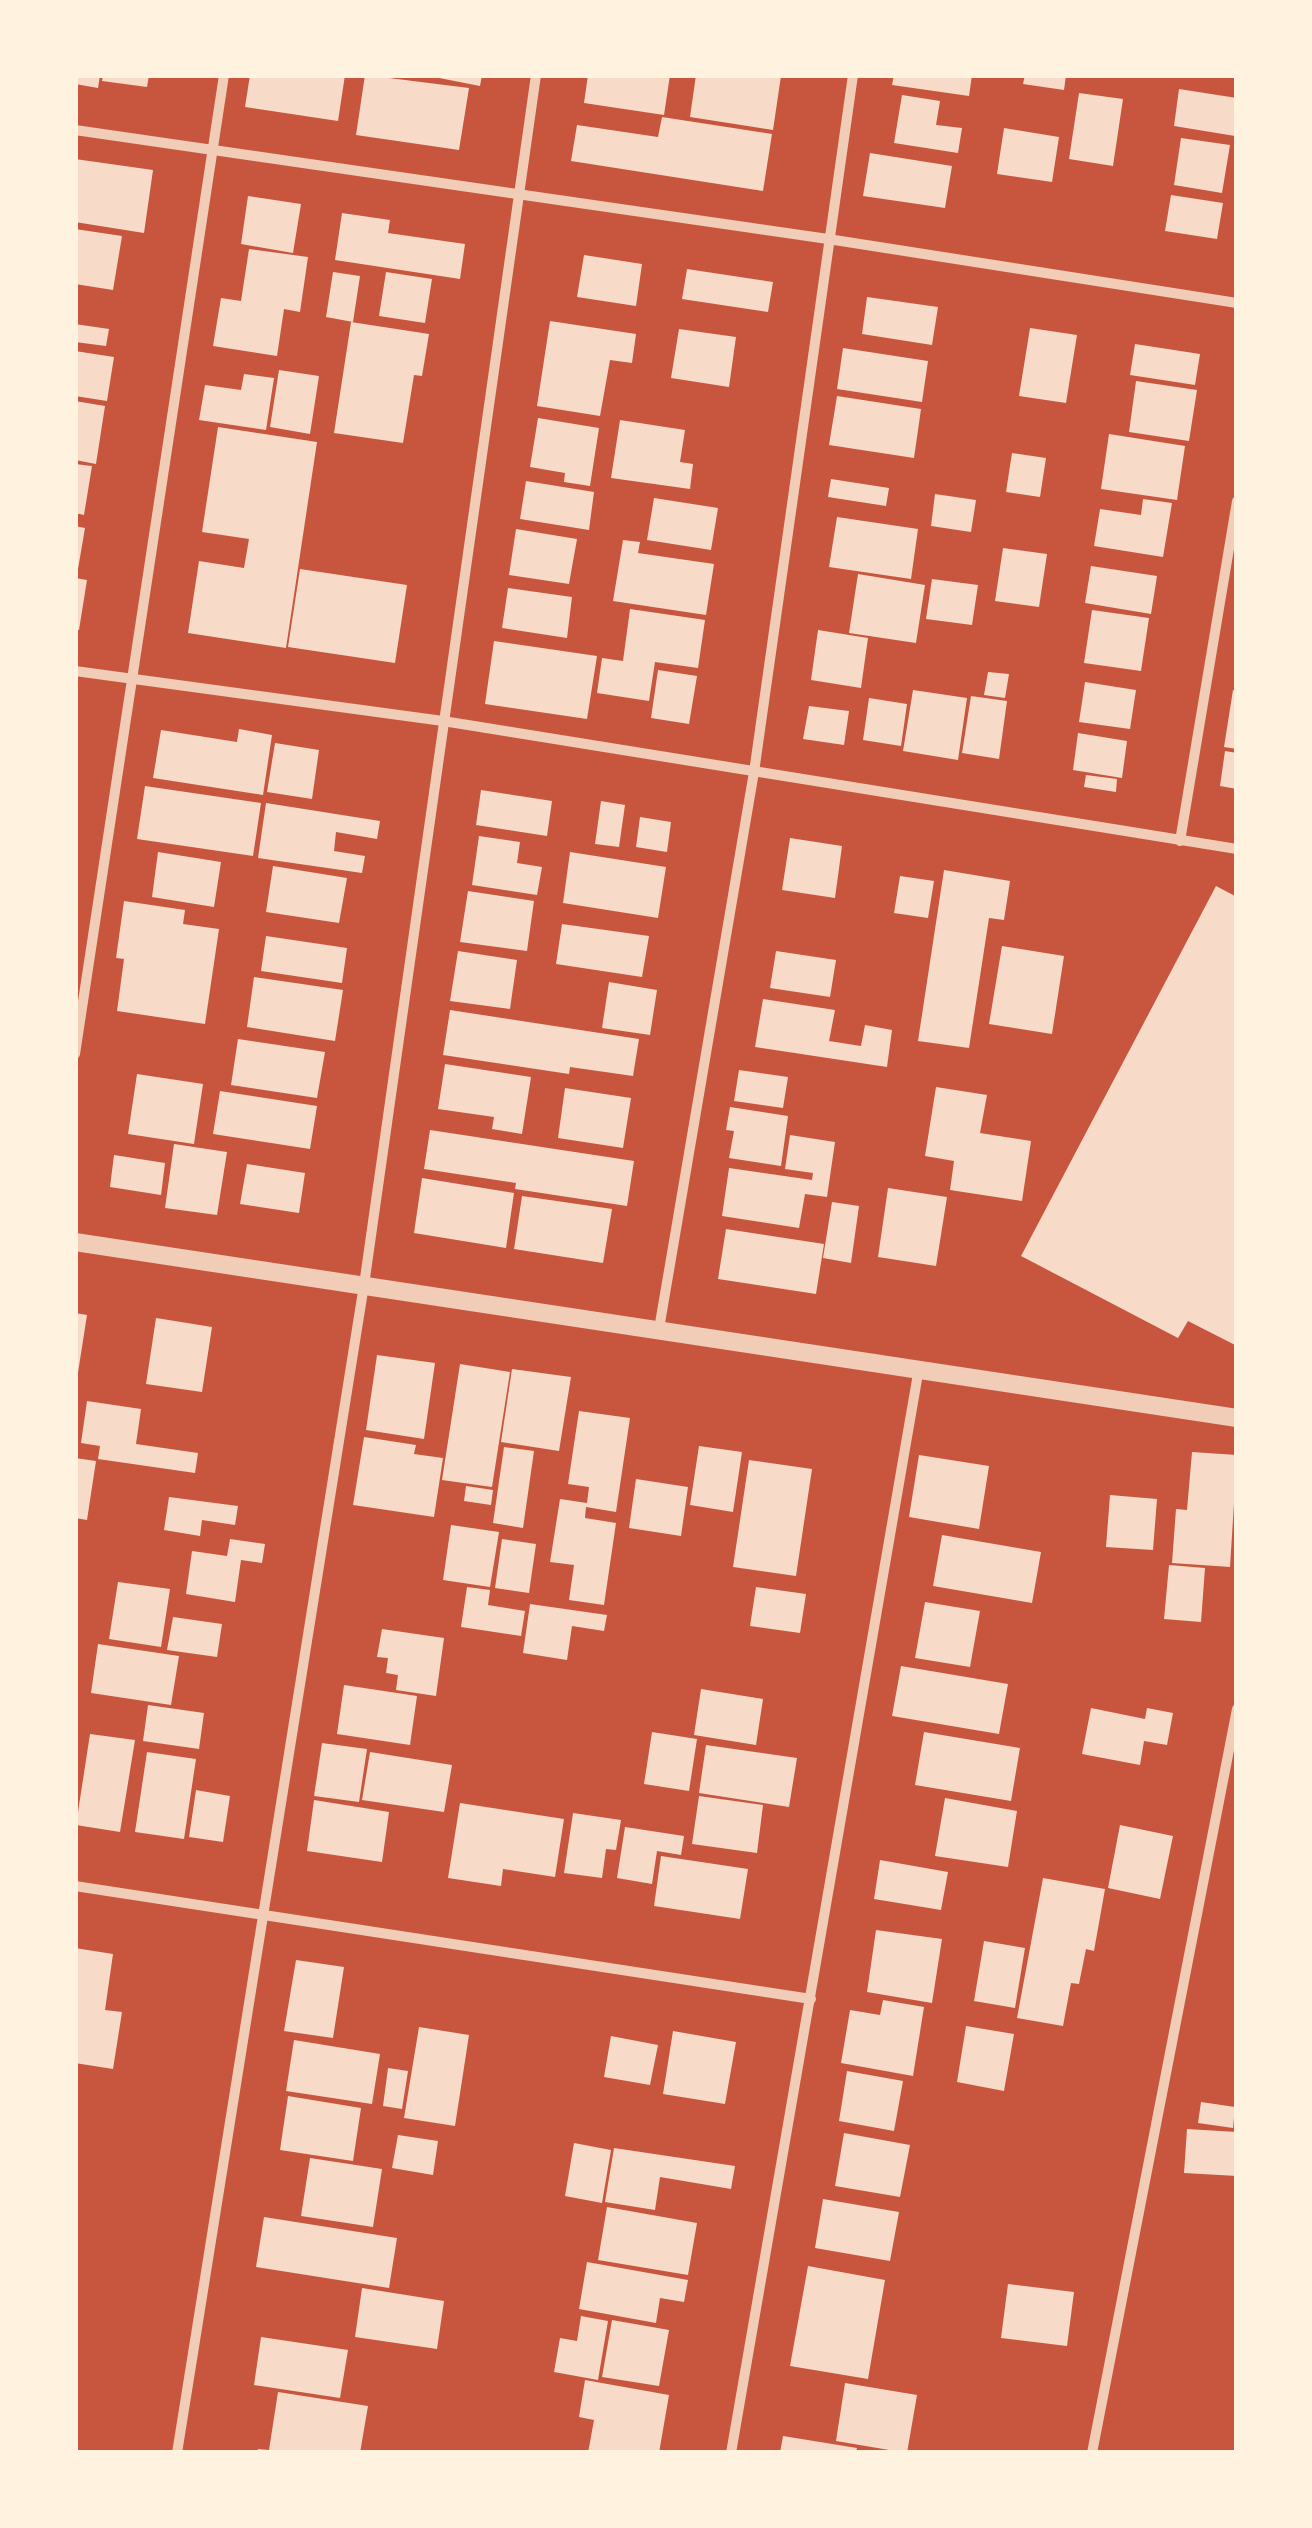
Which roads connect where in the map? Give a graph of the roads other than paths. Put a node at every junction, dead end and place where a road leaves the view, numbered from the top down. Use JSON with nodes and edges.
{"nodes":[{"id":1,"x":224,"y":75,"type":"edge"},
{"id":2,"x":536,"y":75,"type":"edge"},
{"id":3,"x":853,"y":75,"type":"edge"},
{"id":4,"x":75,"y":130,"type":"edge"},
{"id":5,"x":213,"y":152,"type":"junction"},
{"id":6,"x":518,"y":195,"type":"junction"},
{"id":7,"x":828,"y":239,"type":"junction"},
{"id":8,"x":1237,"y":303,"type":"edge"},
{"id":9,"x":1237,"y":501,"type":"edge"},
{"id":10,"x":75,"y":671,"type":"edge"},
{"id":11,"x":134,"y":678,"type":"junction"},
{"id":12,"x":443,"y":721,"type":"junction"},
{"id":13,"x":754,"y":772,"type":"junction"},
{"id":14,"x":1180,"y":842,"type":"junction"},
{"id":15,"x":1237,"y":849,"type":"edge"},
{"id":16,"x":75,"y":1054,"type":"edge"},
{"id":17,"x":75,"y":1242,"type":"edge"},
{"id":18,"x":364,"y":1285,"type":"junction"},
{"id":19,"x":659,"y":1328,"type":"junction"},
{"id":20,"x":919,"y":1367,"type":"junction"},
{"id":21,"x":1237,"y":1418,"type":"edge"},
{"id":22,"x":1237,"y":1708,"type":"edge"},
{"id":23,"x":75,"y":1886,"type":"edge"},
{"id":24,"x":262,"y":1914,"type":"junction"},
{"id":25,"x":811,"y":1999,"type":"junction"},
{"id":26,"x":177,"y":2453,"type":"edge"},
{"id":27,"x":731,"y":2453,"type":"edge"},
{"id":28,"x":1092,"y":2453,"type":"edge"}],
"edges":[{"from":1,"to":5,"type":"street"},
{"from":2,"to":6,"type":"street"},
{"from":3,"to":7,"type":"street"},
{"from":4,"to":5,"type":"street"},
{"from":5,"to":6,"type":"street"},
{"from":5,"to":11,"type":"street"},
{"from":6,"to":7,"type":"street"},
{"from":6,"to":12,"type":"street"},
{"from":7,"to":8,"type":"street"},
{"from":7,"to":13,"type":"street"},
{"from":9,"to":14,"type":"street"},
{"from":10,"to":11,"type":"street"},
{"from":11,"to":12,"type":"street"},
{"from":11,"to":16,"type":"street"},
{"from":12,"to":13,"type":"street"},
{"from":12,"to":18,"type":"street"},
{"from":13,"to":14,"type":"street"},
{"from":13,"to":19,"type":"street"},
{"from":14,"to":15,"type":"street"},
{"from":17,"to":18,"type":"street"},
{"from":18,"to":19,"type":"street"},
{"from":18,"to":24,"type":"street"},
{"from":19,"to":20,"type":"street"},
{"from":20,"to":21,"type":"street"},
{"from":20,"to":25,"type":"street"},
{"from":22,"to":28,"type":"street"},
{"from":23,"to":24,"type":"street"},
{"from":24,"to":25,"type":"street"},
{"from":24,"to":26,"type":"street"},
{"from":25,"to":27,"type":"street"}]}
